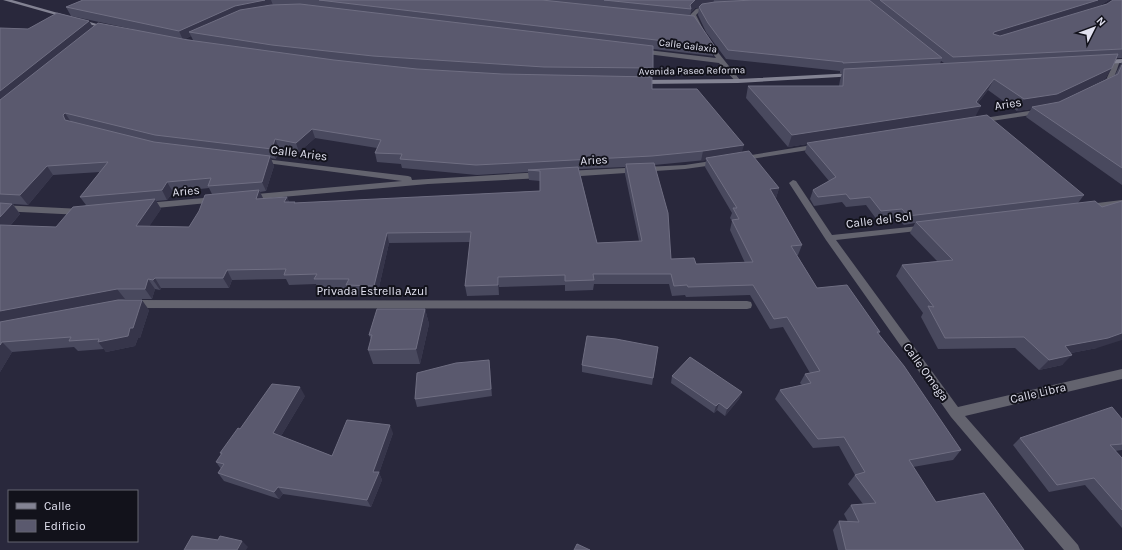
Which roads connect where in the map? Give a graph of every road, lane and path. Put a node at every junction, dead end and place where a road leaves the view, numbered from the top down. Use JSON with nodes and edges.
{"nodes":[{"id":1,"x":6,"y":0,"type":"edge"},
{"id":2,"x":721,"y":6,"type":"edge"},
{"id":3,"x":688,"y":21,"type":"edge"},
{"id":4,"x":695,"y":22,"type":"junction"},
{"id":5,"x":102,"y":27,"type":"junction"},
{"id":6,"x":116,"y":30,"type":"edge"},
{"id":7,"x":96,"y":32,"type":"edge"},
{"id":8,"x":634,"y":50,"type":"edge"},
{"id":9,"x":721,"y":61,"type":"junction"},
{"id":10,"x":1120,"y":61,"type":"edge"},
{"id":11,"x":1094,"y":62,"type":"edge"},
{"id":12,"x":862,"y":75,"type":"edge"},
{"id":13,"x":738,"y":81,"type":"junction"},
{"id":14,"x":630,"y":82,"type":"edge"},
{"id":15,"x":1095,"y":88,"type":"edge"},
{"id":16,"x":1052,"y":109,"type":"edge"},
{"id":17,"x":966,"y":123,"type":"edge"},
{"id":18,"x":826,"y":145,"type":"edge"},
{"id":19,"x":246,"y":158,"type":"edge"},
{"id":20,"x":428,"y":181,"type":"junction"},
{"id":21,"x":793,"y":183,"type":"dead end"},
{"id":22,"x":237,"y":198,"type":"edge"},
{"id":23,"x":221,"y":200,"type":"edge"},
{"id":24,"x":1122,"y":203,"type":"edge"},
{"id":25,"x":134,"y":207,"type":"edge"},
{"id":26,"x":0,"y":208,"type":"edge"},
{"id":27,"x":1081,"y":208,"type":"edge"},
{"id":28,"x":94,"y":211,"type":"edge"},
{"id":29,"x":939,"y":225,"type":"edge"},
{"id":30,"x":829,"y":238,"type":"junction"},
{"id":31,"x":125,"y":304,"type":"edge"},
{"id":32,"x":747,"y":305,"type":"dead end"},
{"id":33,"x":1122,"y":374,"type":"edge"},
{"id":34,"x":955,"y":412,"type":"junction"},
{"id":35,"x":1073,"y":550,"type":"edge"}],
"edges":[{"from":1,"to":5,"type":"main road"},
{"from":2,"to":4,"type":"street"},
{"from":3,"to":4,"type":"street"},
{"from":4,"to":9,"type":"street"},
{"from":5,"to":6,"type":"main road"},
{"from":5,"to":7,"type":"street"},
{"from":8,"to":9,"type":"street","name":"Calle Galaxia"},
{"from":9,"to":13,"type":"street"},
{"from":10,"to":11,"type":"main road"},
{"from":10,"to":15,"type":"street"},
{"from":12,"to":13,"type":"main road","name":"Avenida Paseo Reforma"},
{"from":13,"to":14,"type":"main road","name":"Avenida Paseo Reforma"},
{"from":16,"to":17,"type":"street","name":"Aries"},
{"from":18,"to":20,"type":"street","name":"Aries"},
{"from":19,"to":20,"type":"street","name":"Calle Aries"},
{"from":20,"to":22,"type":"street","name":"Aries"},
{"from":21,"to":30,"type":"street","name":"Calle Omega"},
{"from":23,"to":25,"type":"street","name":"Aries"},
{"from":24,"to":27,"type":"street"},
{"from":26,"to":28,"type":"street"},
{"from":29,"to":30,"type":"street","name":"Calle del Sol"},
{"from":30,"to":34,"type":"street","name":"Calle Omega"},
{"from":31,"to":32,"type":"street","name":"Privada Estrella Azul"},
{"from":33,"to":34,"type":"street","name":"Calle Libra"},
{"from":34,"to":35,"type":"street","name":"Calle Omega"}]}
